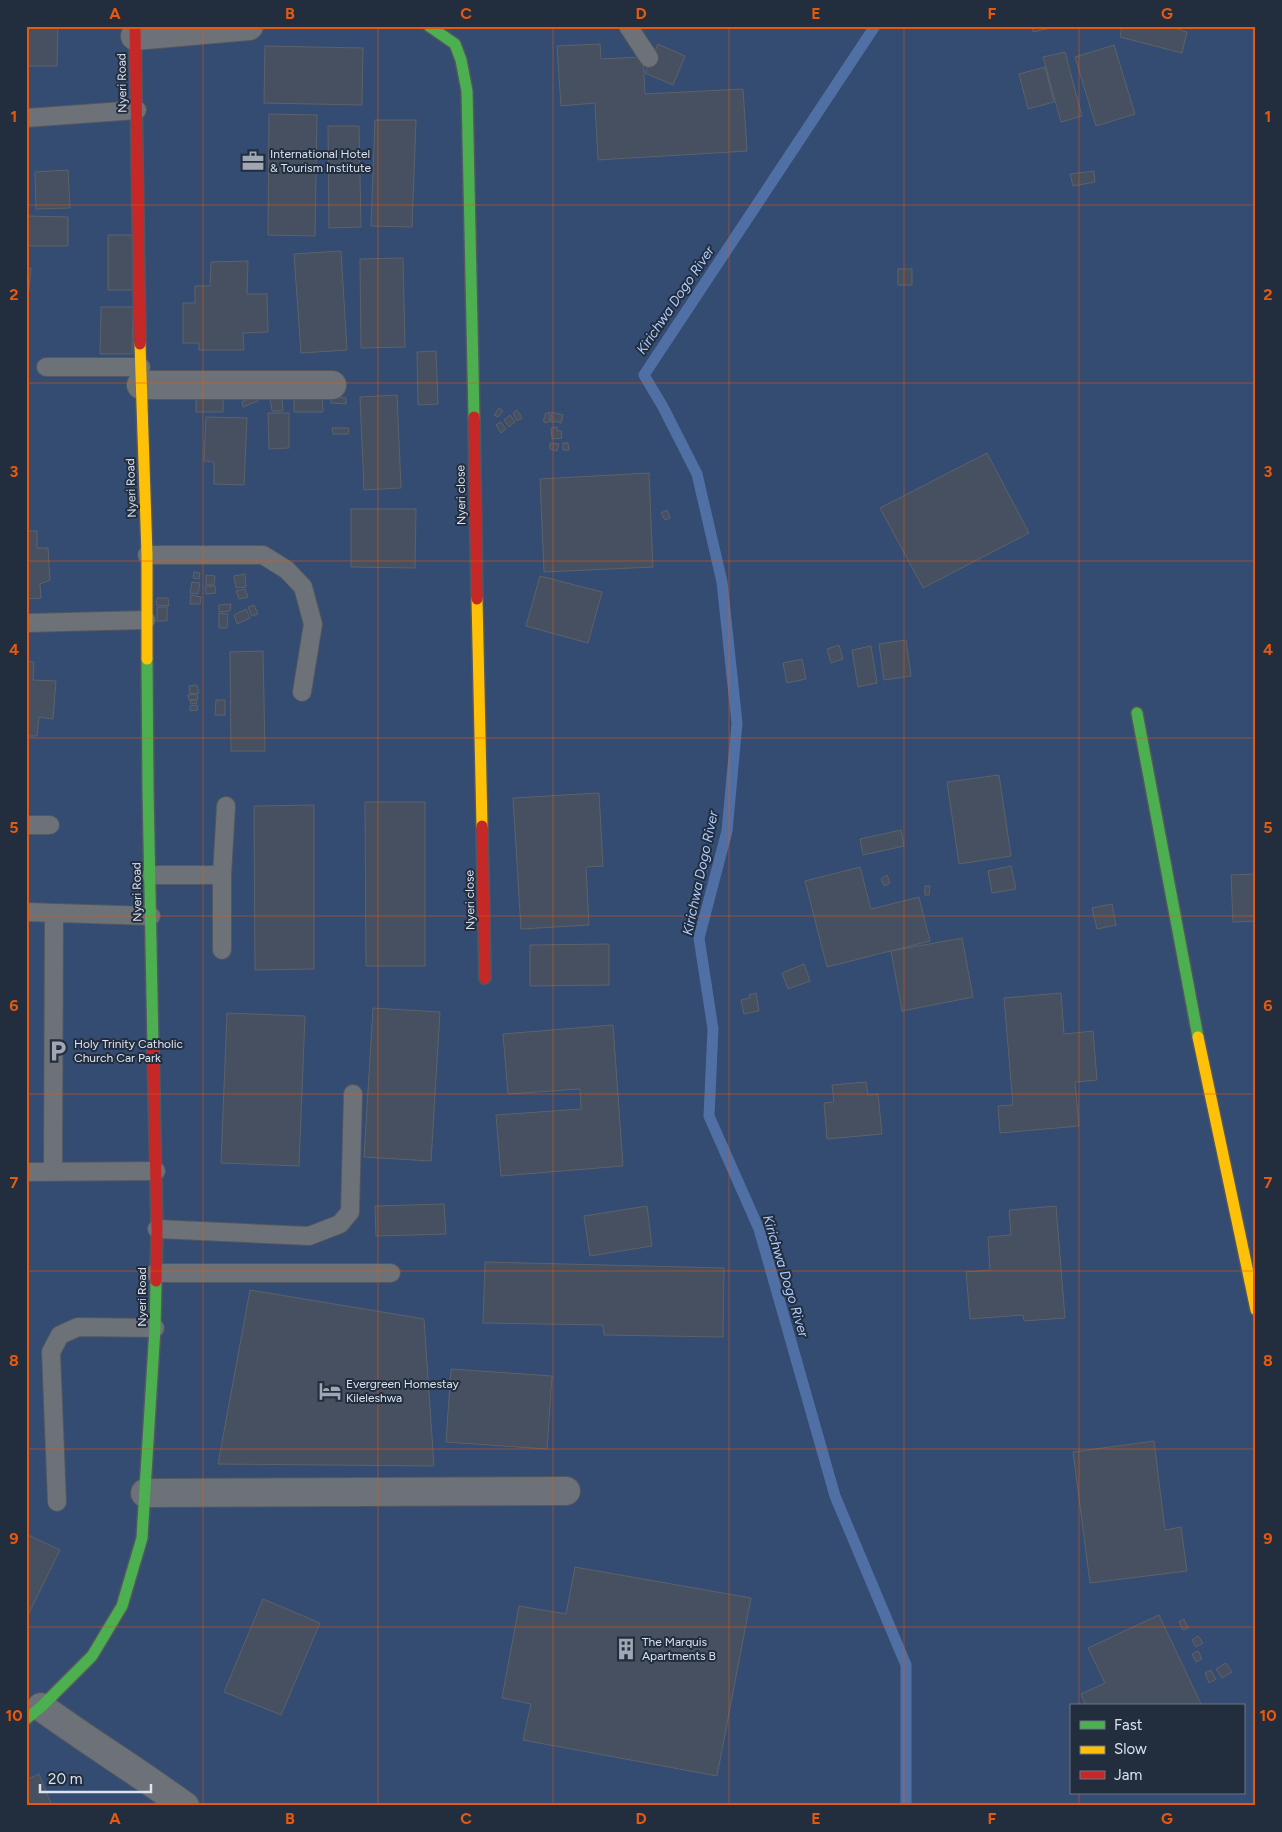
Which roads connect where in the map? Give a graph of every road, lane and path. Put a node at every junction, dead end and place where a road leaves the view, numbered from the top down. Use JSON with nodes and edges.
{"nodes":[{"id":1,"x":249,"y":26,"type":"edge"},
{"id":2,"x":429,"y":26,"type":"edge"},
{"id":3,"x":628,"y":26,"type":"edge"},
{"id":4,"x":135,"y":31,"type":"edge"},
{"id":5,"x":649,"y":58,"type":"dead end"},
{"id":6,"x":137,"y":110,"type":"junction"},
{"id":7,"x":26,"y":118,"type":"edge"},
{"id":8,"x":46,"y":367,"type":"dead end"},
{"id":9,"x":141,"y":376,"type":"junction"},
{"id":10,"x":332,"y":386,"type":"dead end"},
{"id":11,"x":147,"y":555,"type":"junction"},
{"id":12,"x":146,"y":620,"type":"junction"},
{"id":13,"x":26,"y":623,"type":"edge"},
{"id":14,"x":302,"y":692,"type":"dead end"},
{"id":15,"x":1137,"y":714,"type":"dead end"},
{"id":16,"x":226,"y":806,"type":"dead end"},
{"id":17,"x":26,"y":825,"type":"edge"},
{"id":18,"x":50,"y":825,"type":"dead end"},
{"id":19,"x":151,"y":875,"type":"junction"},
{"id":20,"x":222,"y":875,"type":"junction"},
{"id":21,"x":26,"y":912,"type":"edge"},
{"id":22,"x":54,"y":914,"type":"junction"},
{"id":23,"x":151,"y":916,"type":"junction"},
{"id":24,"x":222,"y":950,"type":"dead end"},
{"id":25,"x":485,"y":978,"type":"dead end"},
{"id":26,"x":353,"y":1094,"type":"dead end"},
{"id":27,"x":156,"y":1171,"type":"junction"},
{"id":28,"x":26,"y":1172,"type":"edge"},
{"id":29,"x":53,"y":1172,"type":"junction"},
{"id":30,"x":157,"y":1229,"type":"junction"},
{"id":31,"x":155,"y":1273,"type":"junction"},
{"id":32,"x":391,"y":1273,"type":"dead end"},
{"id":33,"x":1256,"y":1310,"type":"edge"},
{"id":34,"x":155,"y":1328,"type":"junction"},
{"id":35,"x":566,"y":1491,"type":"dead end"},
{"id":36,"x":145,"y":1493,"type":"junction"},
{"id":37,"x":57,"y":1502,"type":"dead end"},
{"id":38,"x":34,"y":1713,"type":"edge"},
{"id":39,"x":185,"y":1806,"type":"edge"}],
"edges":[{"from":1,"to":4,"type":"street"},
{"from":2,"to":25,"type":"street","name":"Nyeri close"},
{"from":3,"to":5,"type":"lane"},
{"from":4,"to":6,"type":"street","name":"Nyeri Road"},
{"from":6,"to":7,"type":"lane"},
{"from":6,"to":9,"type":"street","name":"Nyeri Road"},
{"from":8,"to":9,"type":"lane"},
{"from":9,"to":10,"type":"street"},
{"from":9,"to":11,"type":"street","name":"Nyeri Road"},
{"from":11,"to":12,"type":"street","name":"Nyeri Road"},
{"from":11,"to":14,"type":"lane"},
{"from":12,"to":13,"type":"lane"},
{"from":12,"to":19,"type":"street","name":"Nyeri Road"},
{"from":15,"to":33,"type":"street"},
{"from":16,"to":20,"type":"lane"},
{"from":17,"to":18,"type":"lane"},
{"from":19,"to":20,"type":"lane"},
{"from":19,"to":23,"type":"street","name":"Nyeri Road"},
{"from":20,"to":24,"type":"lane"},
{"from":21,"to":22,"type":"lane"},
{"from":22,"to":23,"type":"lane"},
{"from":22,"to":29,"type":"lane"},
{"from":23,"to":27,"type":"street","name":"Nyeri Road"},
{"from":26,"to":30,"type":"lane"},
{"from":27,"to":29,"type":"lane"},
{"from":27,"to":30,"type":"street","name":"Nyeri Road"},
{"from":28,"to":29,"type":"lane"},
{"from":30,"to":31,"type":"street","name":"Nyeri Road"},
{"from":31,"to":32,"type":"lane"},
{"from":31,"to":34,"type":"street","name":"Nyeri Road"},
{"from":34,"to":36,"type":"street","name":"Nyeri Road"},
{"from":34,"to":37,"type":"lane"},
{"from":35,"to":36,"type":"street"},
{"from":36,"to":38,"type":"street","name":"Nyeri Road"},
{"from":38,"to":39,"type":"street"}]}
